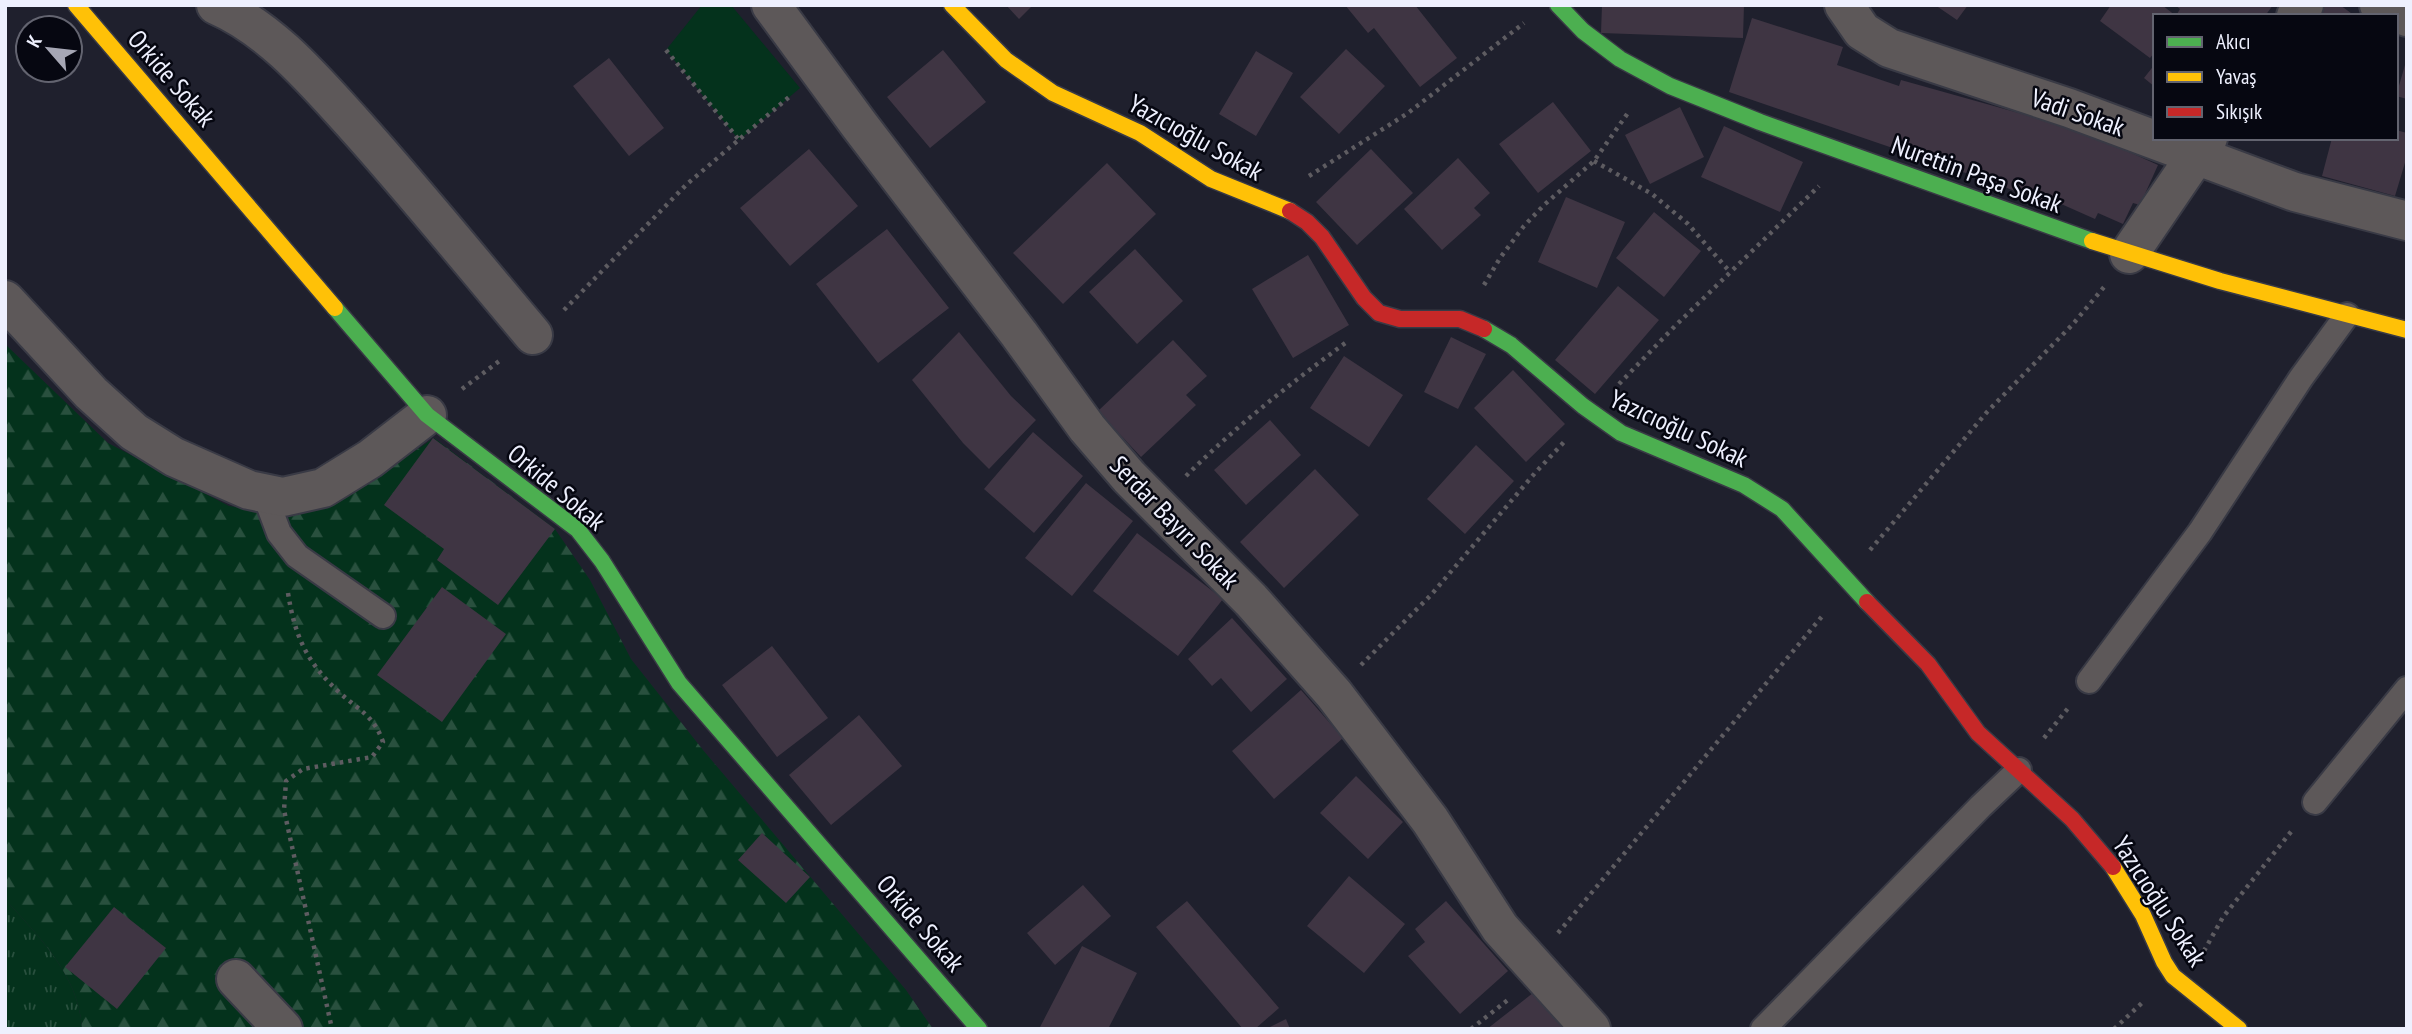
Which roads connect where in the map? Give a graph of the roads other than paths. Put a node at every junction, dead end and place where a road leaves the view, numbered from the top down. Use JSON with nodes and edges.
{"nodes":[{"id":1,"x":76,"y":5,"type":"edge"},
{"id":2,"x":216,"y":5,"type":"edge"},
{"id":3,"x":771,"y":5,"type":"edge"},
{"id":4,"x":952,"y":5,"type":"edge"},
{"id":5,"x":1558,"y":5,"type":"edge"},
{"id":6,"x":1844,"y":5,"type":"edge"},
{"id":7,"x":2379,"y":5,"type":"edge"},
{"id":8,"x":2407,"y":17,"type":"edge"},
{"id":9,"x":2153,"y":133,"type":"edge"},
{"id":10,"x":2178,"y":140,"type":"edge"},
{"id":11,"x":2202,"y":147,"type":"edge"},
{"id":12,"x":2407,"y":220,"type":"edge"},
{"id":13,"x":2129,"y":254,"type":"junction"},
{"id":14,"x":5,"y":300,"type":"edge"},
{"id":15,"x":2347,"y":316,"type":"junction"},
{"id":16,"x":2407,"y":330,"type":"edge"},
{"id":17,"x":533,"y":335,"type":"road end"},
{"id":18,"x":427,"y":415,"type":"junction"},
{"id":19,"x":264,"y":493,"type":"junction"},
{"id":20,"x":383,"y":616,"type":"dead end"},
{"id":21,"x":2089,"y":681,"type":"road end"},
{"id":22,"x":2407,"y":689,"type":"edge"},
{"id":23,"x":2019,"y":770,"type":"junction"},
{"id":24,"x":2315,"y":802,"type":"road end"},
{"id":25,"x":236,"y":979,"type":"dead end"},
{"id":26,"x":282,"y":1029,"type":"edge"},
{"id":27,"x":979,"y":1029,"type":"edge"},
{"id":28,"x":1591,"y":1029,"type":"edge"},
{"id":29,"x":1763,"y":1029,"type":"edge"},
{"id":30,"x":2239,"y":1029,"type":"edge"}],
"edges":[{"from":1,"to":18,"type":"street","name":"Orkide Sokak"},
{"from":2,"to":17,"type":"street"},
{"from":3,"to":28,"type":"street","name":"Serdar Bayırı Sokak"},
{"from":4,"to":23,"type":"street","name":"Yazıcıoğlu Sokak"},
{"from":5,"to":13,"type":"street","name":"Nurettin Paşa Sokak"},
{"from":6,"to":9,"type":"street","name":"Vadi Sokak"},
{"from":7,"to":8,"type":"street"},
{"from":10,"to":11,"type":"street","name":"Vadi Sokak"},
{"from":11,"to":12,"type":"street","name":"Vadi Sokak"},
{"from":11,"to":13,"type":"street"},
{"from":13,"to":15,"type":"street","name":"Nurettin Paşa Sokak"},
{"from":14,"to":19,"type":"street"},
{"from":15,"to":16,"type":"street","name":"Nurettin Paşa Sokak"},
{"from":15,"to":21,"type":"lane"},
{"from":18,"to":19,"type":"street"},
{"from":18,"to":27,"type":"street","name":"Orkide Sokak"},
{"from":19,"to":20,"type":"lane"},
{"from":22,"to":24,"type":"lane"},
{"from":23,"to":29,"type":"lane"},
{"from":23,"to":30,"type":"street","name":"Yazıcıoğlu Sokak"},
{"from":25,"to":26,"type":"street"}]}
